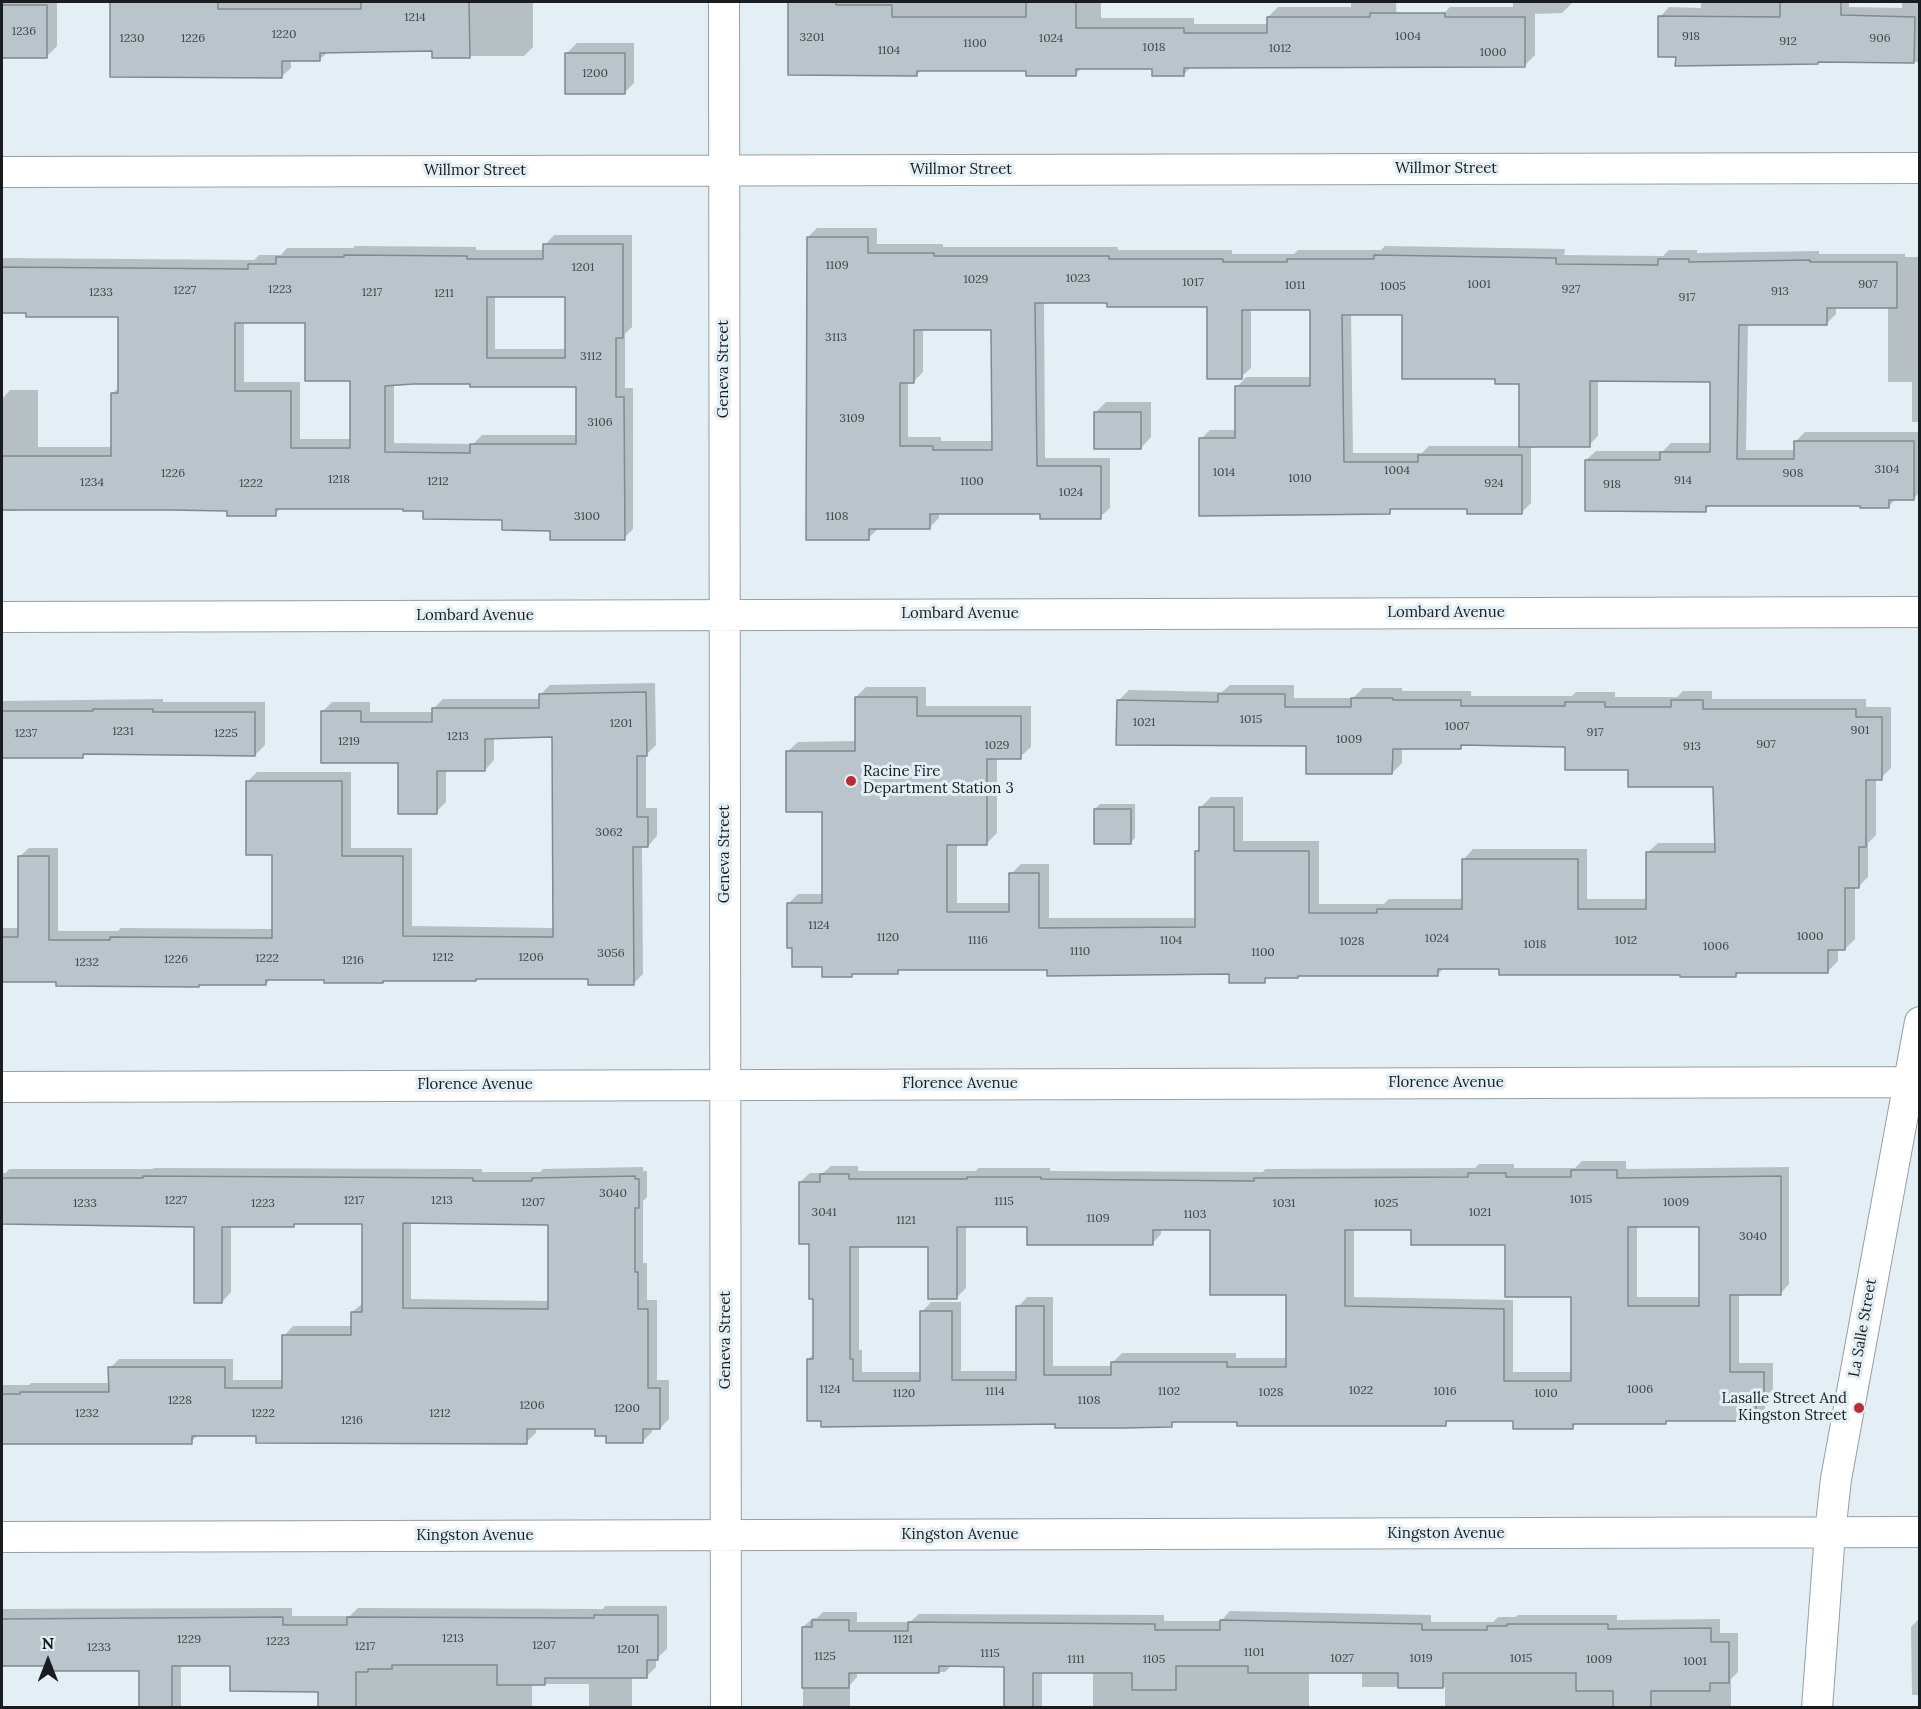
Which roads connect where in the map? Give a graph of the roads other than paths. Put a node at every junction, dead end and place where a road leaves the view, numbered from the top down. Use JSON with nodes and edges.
{"nodes":[{"id":1,"x":724,"y":2,"type":"edge"},
{"id":2,"x":1920,"y":168,"type":"edge"},
{"id":3,"x":724,"y":171,"type":"junction"},
{"id":4,"x":2,"y":172,"type":"edge"},
{"id":5,"x":1920,"y":612,"type":"edge"},
{"id":6,"x":725,"y":615,"type":"junction"},
{"id":7,"x":2,"y":617,"type":"edge"},
{"id":8,"x":1920,"y":1022,"type":"edge"},
{"id":9,"x":1913,"y":1082,"type":"edge"},
{"id":10,"x":725,"y":1085,"type":"junction"},
{"id":11,"x":2,"y":1087,"type":"edge"},
{"id":12,"x":1830,"y":1533,"type":"junction"},
{"id":13,"x":1920,"y":1533,"type":"edge"},
{"id":14,"x":726,"y":1535,"type":"junction"},
{"id":15,"x":2,"y":1537,"type":"edge"},
{"id":16,"x":726,"y":1707,"type":"edge"},
{"id":17,"x":1817,"y":1707,"type":"edge"}],
"edges":[{"from":1,"to":3,"type":"street","name":"Geneva Street"},
{"from":2,"to":3,"type":"street","name":"Willmor Street"},
{"from":3,"to":4,"type":"street","name":"Willmor Street"},
{"from":3,"to":6,"type":"street","name":"Geneva Street"},
{"from":5,"to":6,"type":"street","name":"Lombard Avenue"},
{"from":6,"to":7,"type":"street","name":"Lombard Avenue"},
{"from":6,"to":10,"type":"street","name":"Geneva Street"},
{"from":8,"to":9,"type":"street","name":"La Salle Street"},
{"from":9,"to":10,"type":"street","name":"Florence Avenue"},
{"from":9,"to":12,"type":"street","name":"La Salle Street"},
{"from":10,"to":11,"type":"street","name":"Florence Avenue"},
{"from":10,"to":14,"type":"street","name":"Geneva Street"},
{"from":12,"to":13,"type":"street","name":"Kingston Avenue"},
{"from":12,"to":14,"type":"street","name":"Kingston Avenue"},
{"from":12,"to":17,"type":"street","name":"La Salle Street"},
{"from":14,"to":15,"type":"street","name":"Kingston Avenue"},
{"from":14,"to":16,"type":"street","name":"Geneva Street"}]}
